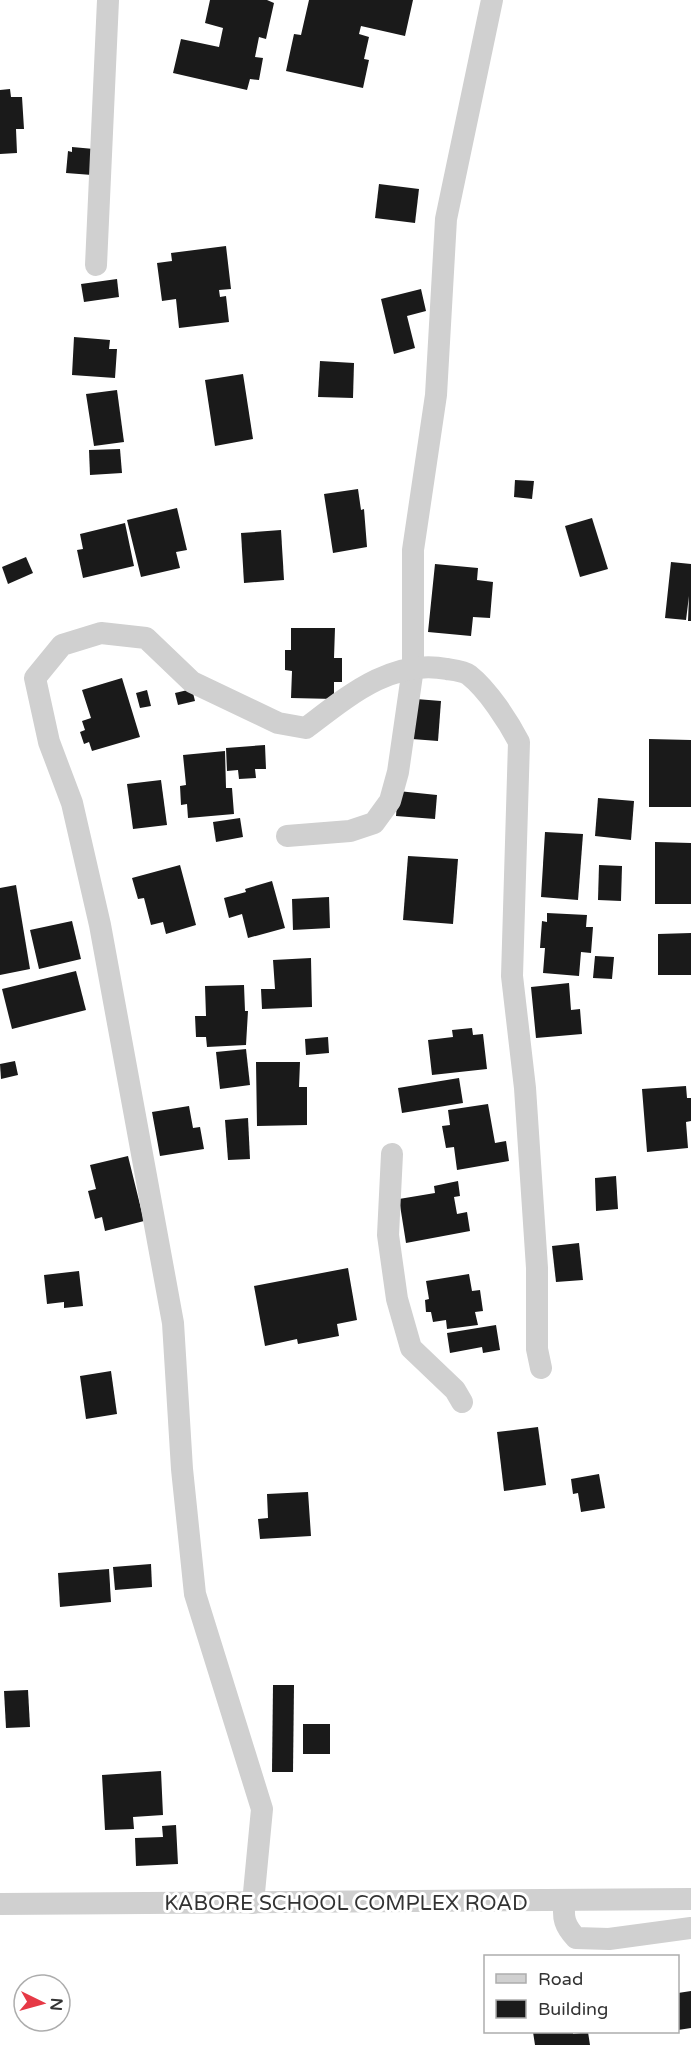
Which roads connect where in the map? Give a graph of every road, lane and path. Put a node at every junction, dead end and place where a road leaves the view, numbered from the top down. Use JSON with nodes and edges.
{"nodes":[{"id":1,"x":108,"y":0,"type":"edge"},
{"id":2,"x":492,"y":0,"type":"edge"},
{"id":3,"x":96,"y":265,"type":"dead end"},
{"id":4,"x":413,"y":668,"type":"junction"},
{"id":5,"x":286,"y":836,"type":"dead end"},
{"id":6,"x":392,"y":1154,"type":"dead end"},
{"id":7,"x":541,"y":1368,"type":"dead end"},
{"id":8,"x":462,"y":1402,"type":"dead end"},
{"id":9,"x":691,"y":1899,"type":"edge"},
{"id":10,"x":565,"y":1901,"type":"junction"},
{"id":11,"x":253,"y":1903,"type":"junction"},
{"id":12,"x":0,"y":1904,"type":"edge"},
{"id":13,"x":691,"y":1928,"type":"edge"}],
"edges":[{"from":1,"to":3,"type":"street"},
{"from":2,"to":4,"type":"street"},
{"from":4,"to":5,"type":"street"},
{"from":4,"to":7,"type":"street"},
{"from":4,"to":11,"type":"street"},
{"from":6,"to":8,"type":"street"},
{"from":9,"to":10,"type":"street","name":"KABORE SCHOOL COMPLEX ROAD"},
{"from":10,"to":11,"type":"street","name":"KABORE SCHOOL COMPLEX ROAD"},
{"from":10,"to":13,"type":"street"},
{"from":11,"to":12,"type":"street","name":"KABORE SCHOOL COMPLEX ROAD"}]}
